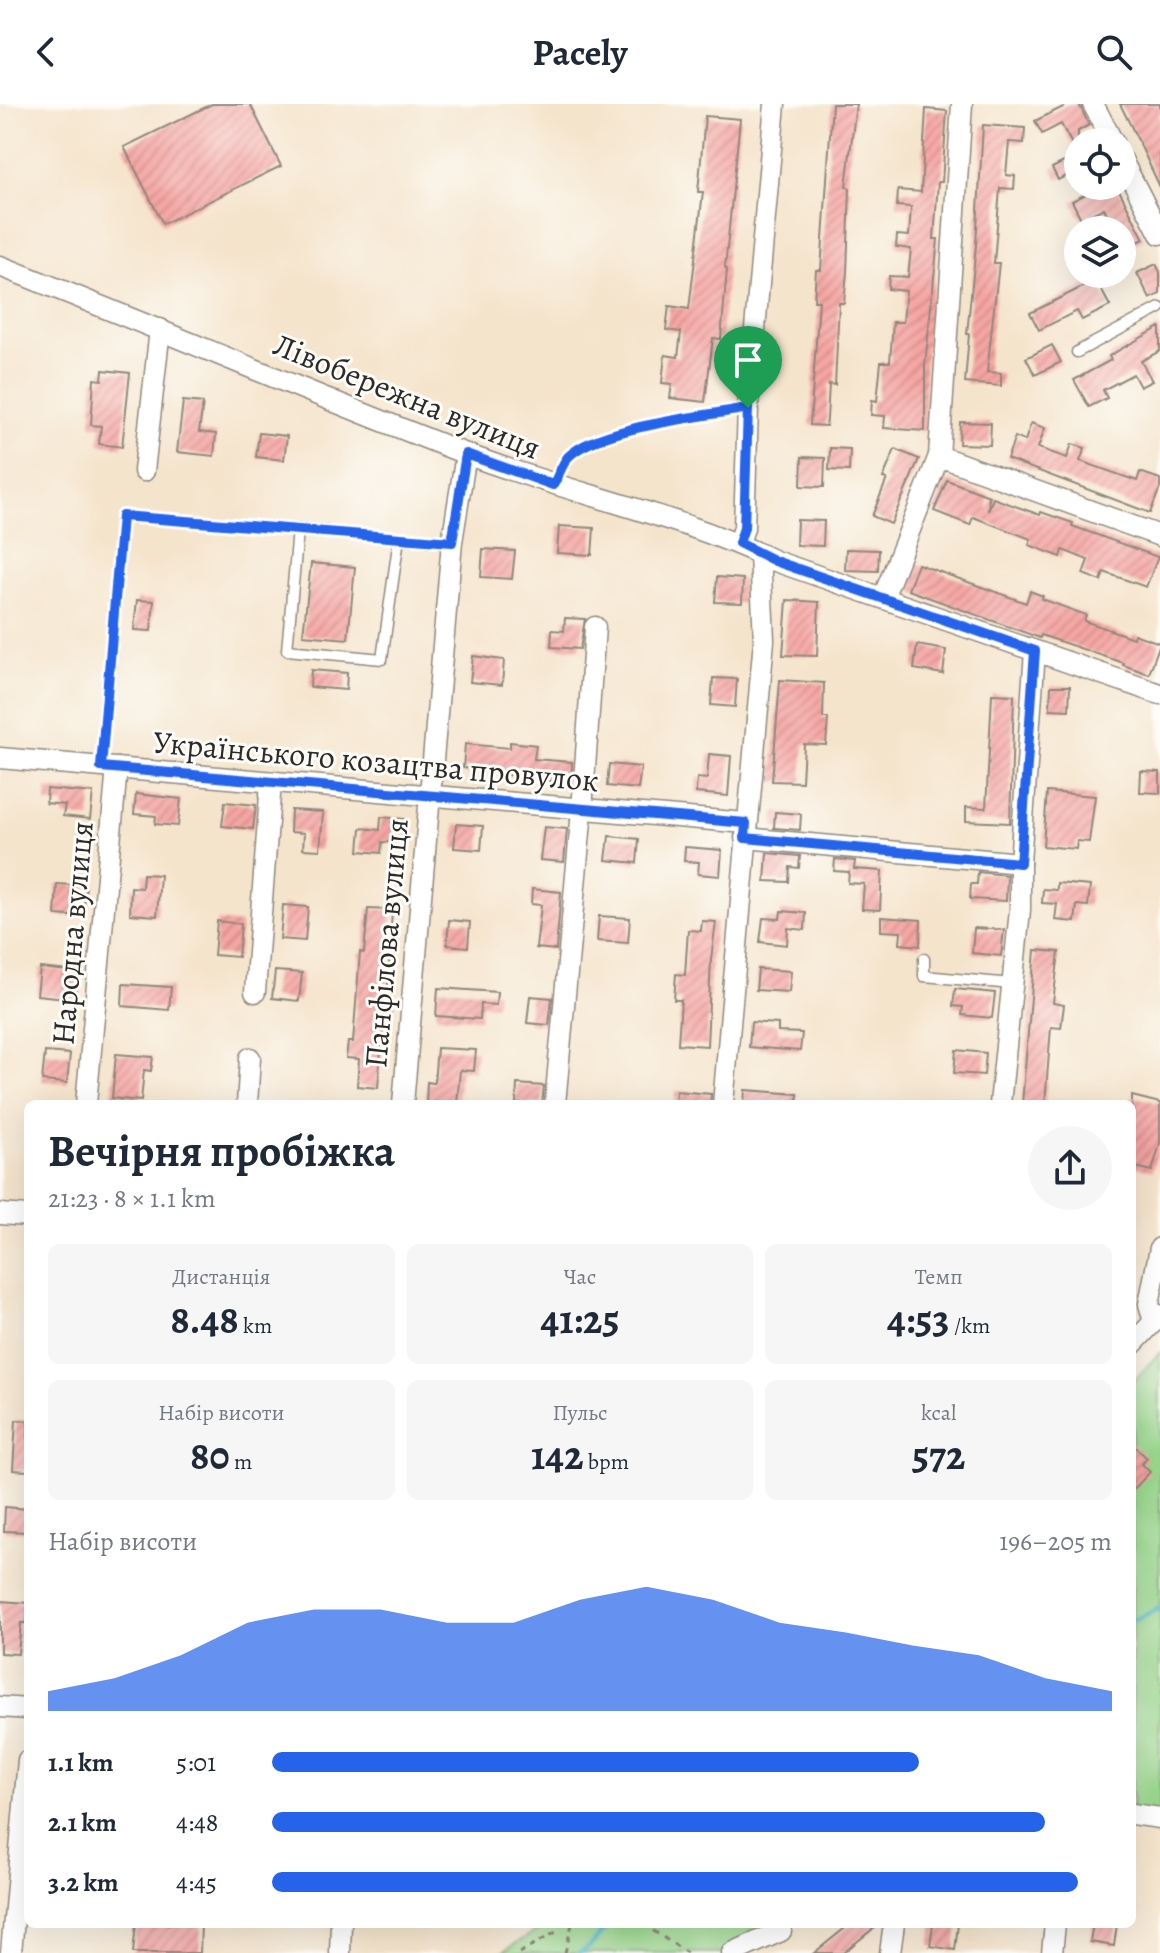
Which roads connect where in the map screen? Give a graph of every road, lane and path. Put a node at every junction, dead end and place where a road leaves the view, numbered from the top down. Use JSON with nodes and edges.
{"nodes":[{"id":1,"x":775,"y":104,"type":"edge"},
{"id":2,"x":962,"y":104,"type":"edge"},
{"id":3,"x":1093,"y":104,"type":"edge"},
{"id":4,"x":1106,"y":128,"type":"edge"},
{"id":5,"x":1136,"y":187,"type":"edge"},
{"id":6,"x":1160,"y":234,"type":"edge"},
{"id":7,"x":0,"y":266,"type":"edge"},
{"id":8,"x":1160,"y":308,"type":"edge"},
{"id":9,"x":160,"y":329,"type":"junction"},
{"id":10,"x":1077,"y":352,"type":"dead end"},
{"id":11,"x":748,"y":408,"type":"junction"},
{"id":12,"x":466,"y":454,"type":"junction"},
{"id":13,"x":939,"y":456,"type":"junction"},
{"id":14,"x":144,"y":471,"type":"dead end"},
{"id":15,"x":553,"y":485,"type":"junction"},
{"id":16,"x":298,"y":530,"type":"junction"},
{"id":17,"x":1160,"y":536,"type":"edge"},
{"id":18,"x":399,"y":538,"type":"junction"},
{"id":19,"x":452,"y":542,"type":"junction"},
{"id":20,"x":739,"y":543,"type":"junction"},
{"id":21,"x":760,"y":554,"type":"junction"},
{"id":22,"x":883,"y":598,"type":"junction"},
{"id":23,"x":595,"y":627,"type":"dead end"},
{"id":24,"x":1035,"y":651,"type":"junction"},
{"id":25,"x":1160,"y":694,"type":"edge"},
{"id":26,"x":0,"y":758,"type":"edge"},
{"id":27,"x":109,"y":767,"type":"junction"},
{"id":28,"x":271,"y":782,"type":"junction"},
{"id":29,"x":428,"y":796,"type":"junction"},
{"id":30,"x":582,"y":810,"type":"junction"},
{"id":31,"x":745,"y":831,"type":"junction"},
{"id":32,"x":1020,"y":863,"type":"junction"},
{"id":33,"x":924,"y":959,"type":"dead end"},
{"id":34,"x":1012,"y":984,"type":"junction"},
{"id":35,"x":255,"y":992,"type":"dead end"},
{"id":36,"x":250,"y":1058,"type":"dead end"},
{"id":37,"x":86,"y":1100,"type":"edge"},
{"id":38,"x":247,"y":1100,"type":"edge"},
{"id":39,"x":403,"y":1100,"type":"edge"},
{"id":40,"x":555,"y":1100,"type":"edge"},
{"id":41,"x":723,"y":1100,"type":"edge"},
{"id":42,"x":1000,"y":1100,"type":"edge"},
{"id":43,"x":0,"y":1214,"type":"edge"},
{"id":44,"x":24,"y":1216,"type":"edge"},
{"id":45,"x":1160,"y":1248,"type":"edge"},
{"id":46,"x":1157,"y":1319,"type":"edge"},
{"id":47,"x":1136,"y":1341,"type":"edge"},
{"id":48,"x":0,"y":1707,"type":"edge"},
{"id":49,"x":24,"y":1709,"type":"edge"},
{"id":50,"x":24,"y":1805,"type":"edge"},
{"id":51,"x":1136,"y":1815,"type":"edge"},
{"id":52,"x":1160,"y":1818,"type":"edge"},
{"id":53,"x":341,"y":1928,"type":"edge"},
{"id":54,"x":571,"y":1928,"type":"edge"},
{"id":55,"x":649,"y":1928,"type":"edge"},
{"id":56,"x":893,"y":1928,"type":"edge"},
{"id":57,"x":1055,"y":1928,"type":"edge"},
{"id":58,"x":558,"y":1931,"type":"dead end"},
{"id":59,"x":781,"y":1931,"type":"dead end"},
{"id":60,"x":11,"y":1953,"type":"edge"},
{"id":61,"x":340,"y":1953,"type":"edge"},
{"id":62,"x":519,"y":1953,"type":"edge"},
{"id":63,"x":565,"y":1953,"type":"edge"},
{"id":64,"x":687,"y":1953,"type":"edge"},
{"id":65,"x":732,"y":1953,"type":"edge"},
{"id":66,"x":890,"y":1953,"type":"edge"},
{"id":67,"x":1052,"y":1953,"type":"edge"}],
"edges":[{"from":1,"to":11,"type":"street"},
{"from":2,"to":13,"type":"street"},
{"from":3,"to":4,"type":"street"},
{"from":5,"to":6,"type":"street"},
{"from":7,"to":9,"type":"street","name":"Лівобережна вулиця"},
{"from":8,"to":10,"type":"lane"},
{"from":9,"to":12,"type":"street","name":"Лівобережна вулиця"},
{"from":9,"to":14,"type":"street"},
{"from":11,"to":15,"type":"path"},
{"from":11,"to":20,"type":"street"},
{"from":12,"to":15,"type":"street","name":"Лівобережна вулиця"},
{"from":12,"to":19,"type":"street","name":"Панфілова вулиця"},
{"from":13,"to":17,"type":"street"},
{"from":13,"to":22,"type":"street"},
{"from":15,"to":20,"type":"street","name":"Лівобережна вулиця"},
{"from":16,"to":18,"type":"lane"},
{"from":16,"to":18,"type":"lane"},
{"from":16,"to":27,"type":"lane"},
{"from":18,"to":19,"type":"lane"},
{"from":19,"to":29,"type":"street","name":"Панфілова вулиця"},
{"from":20,"to":21,"type":"street","name":"Лівобережна вулиця"},
{"from":21,"to":22,"type":"street","name":"Лівобережна вулиця"},
{"from":21,"to":31,"type":"street"},
{"from":22,"to":24,"type":"street","name":"Лівобережна вулиця"},
{"from":23,"to":30,"type":"street"},
{"from":24,"to":25,"type":"street","name":"Лівобережна вулиця"},
{"from":24,"to":32,"type":"street"},
{"from":26,"to":27,"type":"street","name":"Українського козацтва провулок"},
{"from":27,"to":28,"type":"street","name":"Українського козацтва провулок"},
{"from":27,"to":37,"type":"street","name":"Народна вулиця"},
{"from":28,"to":29,"type":"street","name":"Українського козацтва провулок"},
{"from":28,"to":35,"type":"street"},
{"from":29,"to":30,"type":"street","name":"Українського козацтва провулок"},
{"from":29,"to":39,"type":"street","name":"Панфілова вулиця"},
{"from":30,"to":31,"type":"street","name":"Українського козацтва провулок"},
{"from":30,"to":40,"type":"street"},
{"from":31,"to":32,"type":"street","name":"Українського козацтва провулок"},
{"from":31,"to":41,"type":"street"},
{"from":32,"to":34,"type":"street"},
{"from":33,"to":34,"type":"lane"},
{"from":34,"to":42,"type":"street"},
{"from":36,"to":38,"type":"street"},
{"from":43,"to":44,"type":"street"},
{"from":45,"to":46,"type":"street"},
{"from":46,"to":47,"type":"street"},
{"from":48,"to":49,"type":"street"},
{"from":50,"to":60,"type":"street"},
{"from":51,"to":52,"type":"street"},
{"from":53,"to":61,"type":"street"},
{"from":54,"to":63,"type":"path"},
{"from":55,"to":64,"type":"path"},
{"from":56,"to":66,"type":"street"},
{"from":57,"to":67,"type":"street"},
{"from":58,"to":62,"type":"path"},
{"from":59,"to":65,"type":"street"}]}
